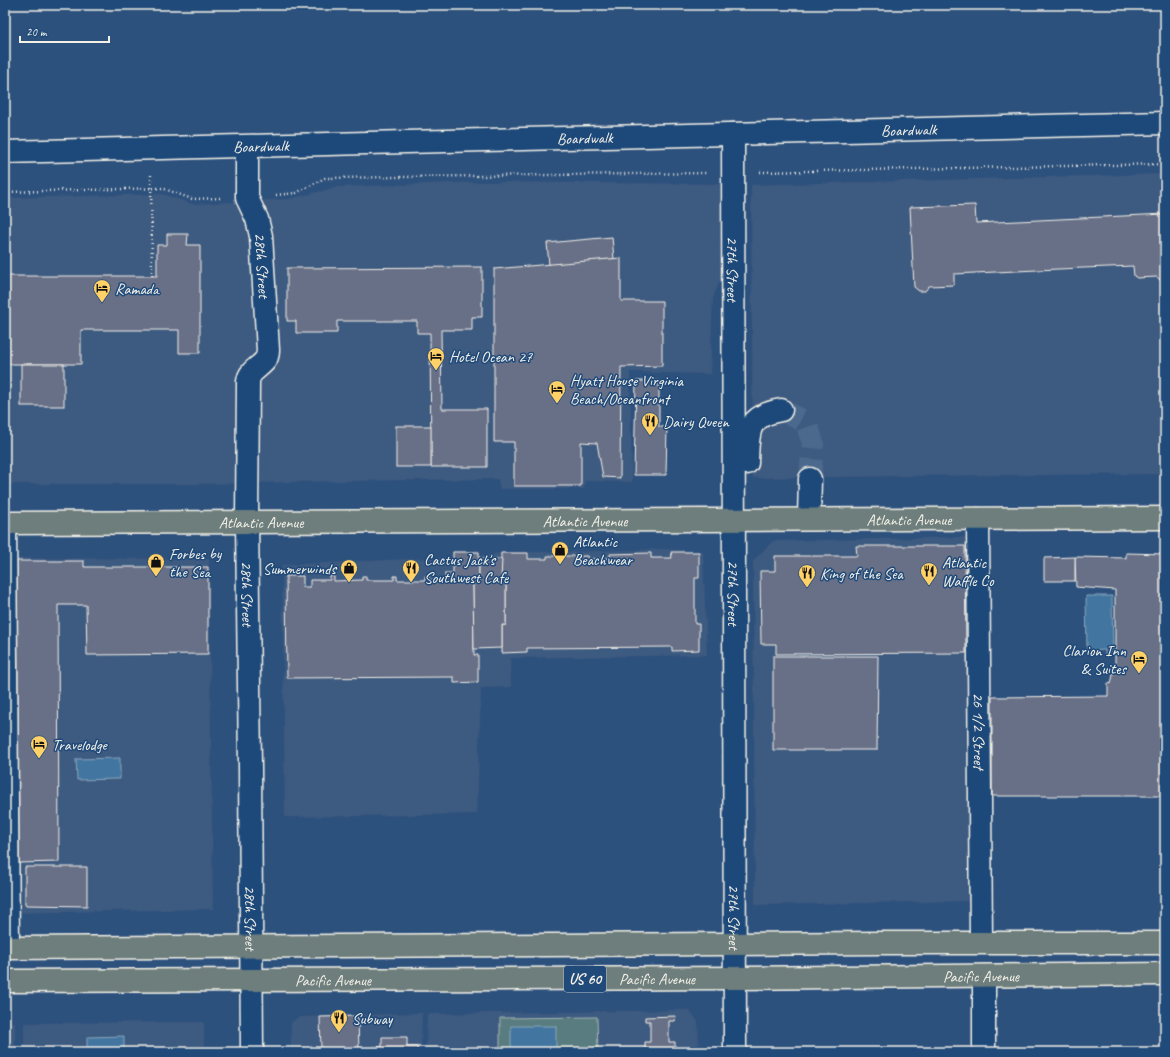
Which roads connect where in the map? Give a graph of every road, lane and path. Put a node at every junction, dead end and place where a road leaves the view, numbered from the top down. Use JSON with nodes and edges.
{"nodes":[{"id":1,"x":1165,"y":123,"type":"edge"},
{"id":2,"x":733,"y":134,"type":"junction"},
{"id":3,"x":247,"y":146,"type":"junction"},
{"id":4,"x":151,"y":149,"type":"junction"},
{"id":5,"x":5,"y":152,"type":"edge"},
{"id":6,"x":1165,"y":164,"type":"edge"},
{"id":7,"x":733,"y":173,"type":"junction"},
{"id":8,"x":151,"y":189,"type":"junction"},
{"id":9,"x":5,"y":192,"type":"edge"},
{"id":10,"x":247,"y":198,"type":"junction"},
{"id":11,"x":152,"y":276,"type":"dead end"},
{"id":12,"x":781,"y":410,"type":"tunnel mouth"},
{"id":13,"x":810,"y":479,"type":"tunnel mouth"},
{"id":14,"x":1165,"y":518,"type":"edge"},
{"id":15,"x":809,"y":519,"type":"junction"},
{"id":16,"x":978,"y":519,"type":"junction"},
{"id":17,"x":739,"y":520,"type":"junction"},
{"id":18,"x":247,"y":521,"type":"junction"},
{"id":19,"x":5,"y":523,"type":"edge"},
{"id":20,"x":981,"y":942,"type":"junction"},
{"id":21,"x":1165,"y":943,"type":"edge"},
{"id":22,"x":736,"y":944,"type":"junction"},
{"id":23,"x":251,"y":947,"type":"junction"},
{"id":24,"x":6,"y":948,"type":"edge"},
{"id":25,"x":1165,"y":974,"type":"edge"},
{"id":26,"x":984,"y":976,"type":"junction"},
{"id":27,"x":736,"y":978,"type":"junction"},
{"id":28,"x":251,"y":980,"type":"junction"},
{"id":29,"x":5,"y":981,"type":"edge"},
{"id":30,"x":252,"y":1052,"type":"edge"},
{"id":31,"x":736,"y":1052,"type":"edge"},
{"id":32,"x":984,"y":1052,"type":"edge"}],
"edges":[{"from":1,"to":2,"type":"street","name":"Boardwalk"},
{"from":2,"to":3,"type":"street","name":"Boardwalk"},
{"from":2,"to":7,"type":"street","name":"27th Street"},
{"from":3,"to":4,"type":"street","name":"Boardwalk"},
{"from":3,"to":10,"type":"street","name":"28th Street"},
{"from":4,"to":5,"type":"street","name":"Boardwalk"},
{"from":4,"to":8,"type":"path"},
{"from":6,"to":7,"type":"path"},
{"from":7,"to":10,"type":"path"},
{"from":7,"to":17,"type":"street","name":"27th Street"},
{"from":8,"to":9,"type":"path"},
{"from":8,"to":10,"type":"path"},
{"from":8,"to":11,"type":"path"},
{"from":10,"to":18,"type":"street","name":"28th Street"},
{"from":12,"to":17,"type":"street"},
{"from":13,"to":15,"type":"street"},
{"from":14,"to":16,"type":"main road","name":"Atlantic Avenue"},
{"from":15,"to":16,"type":"main road","name":"Atlantic Avenue"},
{"from":15,"to":17,"type":"main road","name":"Atlantic Avenue"},
{"from":16,"to":20,"type":"street","name":"26 1/2 Street"},
{"from":17,"to":18,"type":"main road","name":"Atlantic Avenue"},
{"from":17,"to":22,"type":"street","name":"27th Street"},
{"from":18,"to":19,"type":"main road","name":"Atlantic Avenue"},
{"from":18,"to":23,"type":"street","name":"28th Street"},
{"from":19,"to":24,"type":"street"},
{"from":20,"to":21,"type":"main road","name":"Pacific Avenue","number":"US 60"},
{"from":20,"to":22,"type":"main road","name":"Pacific Avenue","number":"US 60"},
{"from":22,"to":23,"type":"main road","name":"Pacific Avenue","number":"US 60"},
{"from":22,"to":27,"type":"street","name":"27th Street"},
{"from":23,"to":24,"type":"main road","name":"Pacific Avenue","number":"US 60"},
{"from":23,"to":28,"type":"street","name":"28th Street"},
{"from":25,"to":26,"type":"main road","name":"Pacific Avenue","number":"US 60"},
{"from":26,"to":27,"type":"main road","name":"Pacific Avenue","number":"US 60"},
{"from":26,"to":32,"type":"street"},
{"from":27,"to":28,"type":"main road","name":"Pacific Avenue","number":"US 60"},
{"from":27,"to":31,"type":"street","name":"27th Street"},
{"from":28,"to":29,"type":"main road","name":"Pacific Avenue","number":"US 60"},
{"from":28,"to":30,"type":"street","name":"28th Street"}]}
